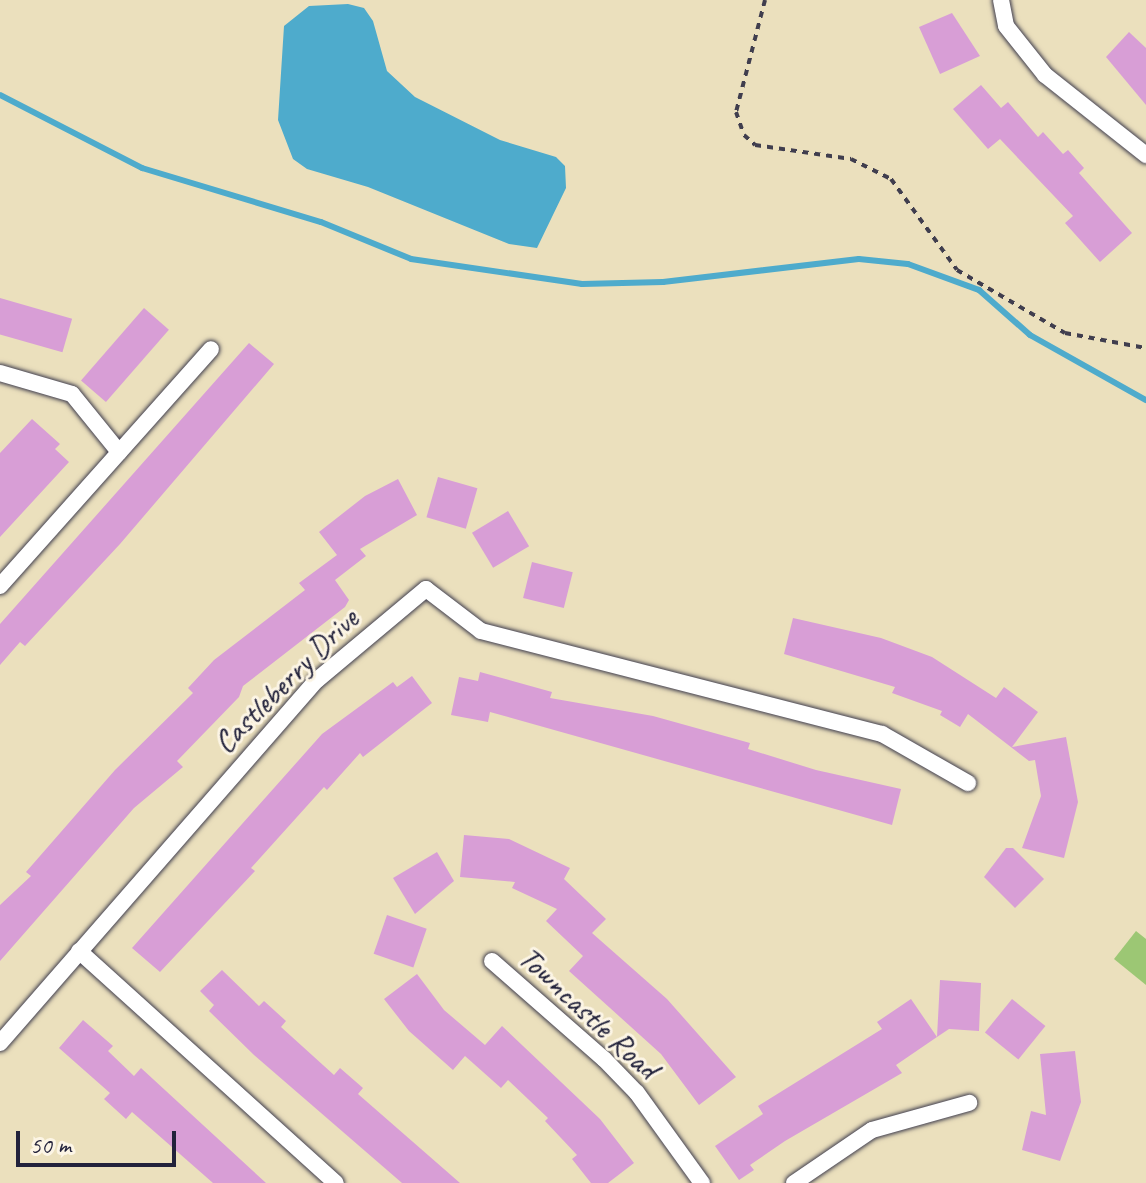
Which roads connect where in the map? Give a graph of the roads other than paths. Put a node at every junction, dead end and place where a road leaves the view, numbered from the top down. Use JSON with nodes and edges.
{"nodes":[{"id":1,"x":1001,"y":0,"type":"edge"},
{"id":2,"x":1146,"y":155,"type":"edge"},
{"id":3,"x":211,"y":349,"type":"dead end"},
{"id":4,"x":0,"y":373,"type":"edge"},
{"id":5,"x":119,"y":452,"type":"junction"},
{"id":6,"x":0,"y":586,"type":"edge"},
{"id":7,"x":968,"y":783,"type":"dead end"},
{"id":8,"x":79,"y":951,"type":"junction"},
{"id":9,"x":492,"y":961,"type":"dead end"},
{"id":10,"x":0,"y":1043,"type":"edge"},
{"id":11,"x":969,"y":1103,"type":"dead end"},
{"id":12,"x":336,"y":1183,"type":"edge"},
{"id":13,"x":702,"y":1183,"type":"edge"},
{"id":14,"x":794,"y":1183,"type":"edge"}],
"edges":[{"from":1,"to":2,"type":"street"},
{"from":3,"to":5,"type":"street"},
{"from":4,"to":5,"type":"street"},
{"from":5,"to":6,"type":"street"},
{"from":7,"to":8,"type":"street","name":"Castleberry Drive"},
{"from":8,"to":10,"type":"street","name":"Castleberry Drive"},
{"from":8,"to":12,"type":"street"},
{"from":9,"to":13,"type":"street","name":"Towncastle Road"},
{"from":11,"to":14,"type":"street"}]}
